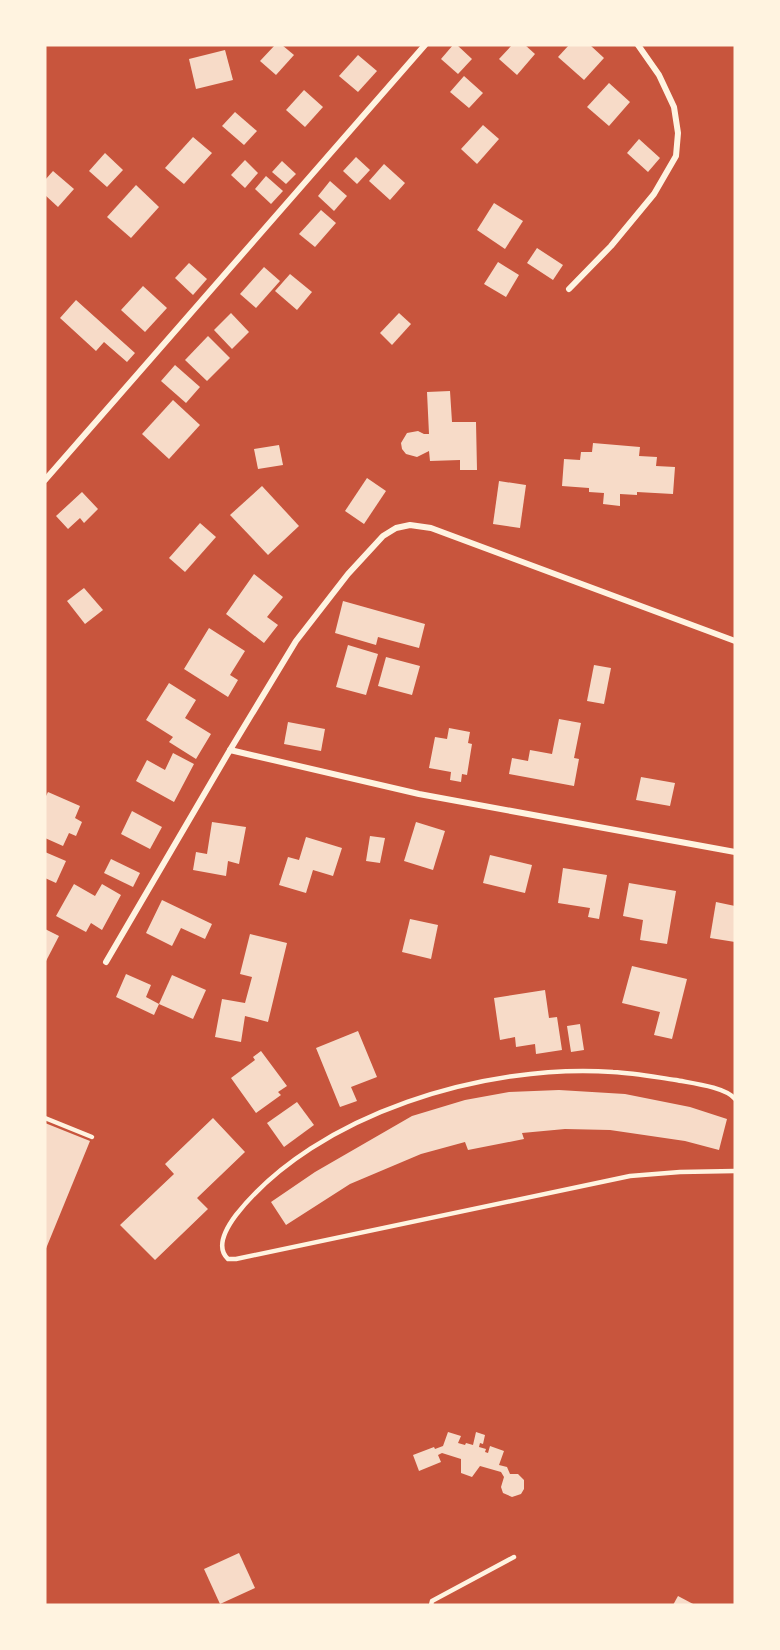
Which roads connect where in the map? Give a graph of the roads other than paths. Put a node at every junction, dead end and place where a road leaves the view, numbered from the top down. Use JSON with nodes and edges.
{"nodes":[{"id":1,"x":425,"y":45,"type":"edge"},
{"id":2,"x":638,"y":45,"type":"edge"},
{"id":3,"x":569,"y":289,"type":"dead end"},
{"id":4,"x":45,"y":480,"type":"edge"},
{"id":5,"x":735,"y":640,"type":"edge"},
{"id":6,"x":230,"y":750,"type":"junction"},
{"id":7,"x":735,"y":852,"type":"edge"},
{"id":8,"x":106,"y":962,"type":"dead end"},
{"id":9,"x":735,"y":1099,"type":"edge"},
{"id":10,"x":45,"y":1118,"type":"edge"},
{"id":11,"x":92,"y":1137,"type":"dead end"},
{"id":12,"x":735,"y":1171,"type":"edge"},
{"id":13,"x":514,"y":1557,"type":"dead end"},
{"id":14,"x":431,"y":1605,"type":"edge"}],
"edges":[{"from":1,"to":4,"type":"street"},
{"from":2,"to":3,"type":"street"},
{"from":5,"to":6,"type":"street"},
{"from":6,"to":7,"type":"street"},
{"from":6,"to":8,"type":"street"},
{"from":9,"to":12,"type":"lane"},
{"from":10,"to":11,"type":"lane"},
{"from":13,"to":14,"type":"lane"}]}
